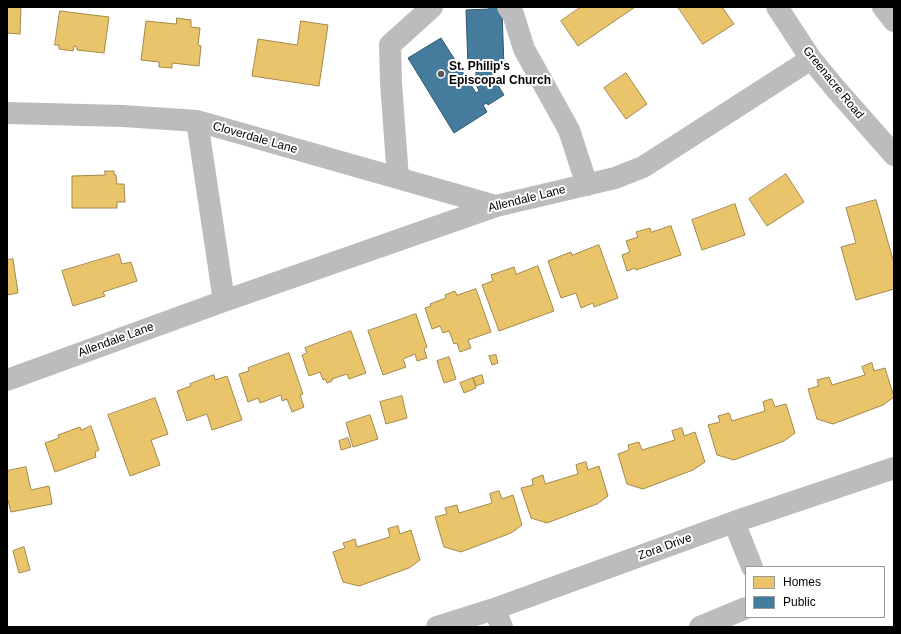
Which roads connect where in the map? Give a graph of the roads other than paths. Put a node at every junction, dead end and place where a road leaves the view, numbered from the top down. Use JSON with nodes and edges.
{"nodes":[{"id":1,"x":432,"y":7,"type":"edge"},
{"id":2,"x":508,"y":7,"type":"edge"},
{"id":3,"x":777,"y":7,"type":"edge"},
{"id":4,"x":883,"y":7,"type":"edge"},
{"id":5,"x":894,"y":21,"type":"edge"},
{"id":6,"x":811,"y":59,"type":"junction"},
{"id":7,"x":7,"y":113,"type":"edge"},
{"id":8,"x":197,"y":121,"type":"junction"},
{"id":9,"x":894,"y":155,"type":"edge"},
{"id":10,"x":398,"y":178,"type":"junction"},
{"id":11,"x":587,"y":185,"type":"junction"},
{"id":12,"x":496,"y":206,"type":"junction"},
{"id":13,"x":224,"y":301,"type":"junction"},
{"id":14,"x":7,"y":380,"type":"edge"},
{"id":15,"x":894,"y":468,"type":"edge"},
{"id":16,"x":734,"y":522,"type":"junction"},
{"id":17,"x":752,"y":566,"type":"edge"},
{"id":18,"x":745,"y":608,"type":"edge"},
{"id":19,"x":498,"y":618,"type":"edge"},
{"id":20,"x":437,"y":627,"type":"edge"},
{"id":21,"x":700,"y":627,"type":"edge"}],
"edges":[{"from":1,"to":10,"type":"street"},
{"from":2,"to":11,"type":"street"},
{"from":3,"to":6,"type":"street","name":"Greenacre Road"},
{"from":4,"to":5,"type":"street"},
{"from":6,"to":9,"type":"street","name":"Greenacre Road"},
{"from":6,"to":11,"type":"street","name":"Allendale Lane"},
{"from":7,"to":8,"type":"street","name":"Cloverdale Lane"},
{"from":8,"to":10,"type":"street","name":"Cloverdale Lane"},
{"from":8,"to":13,"type":"street"},
{"from":10,"to":12,"type":"street","name":"Cloverdale Lane"},
{"from":11,"to":12,"type":"street","name":"Allendale Lane"},
{"from":12,"to":13,"type":"street","name":"Allendale Lane"},
{"from":13,"to":14,"type":"street","name":"Allendale Lane"},
{"from":15,"to":16,"type":"street","name":"Zora Drive"},
{"from":16,"to":17,"type":"street"},
{"from":16,"to":19,"type":"street","name":"Zora Drive"},
{"from":18,"to":21,"type":"street"},
{"from":19,"to":20,"type":"street","name":"Zora Drive"}]}
